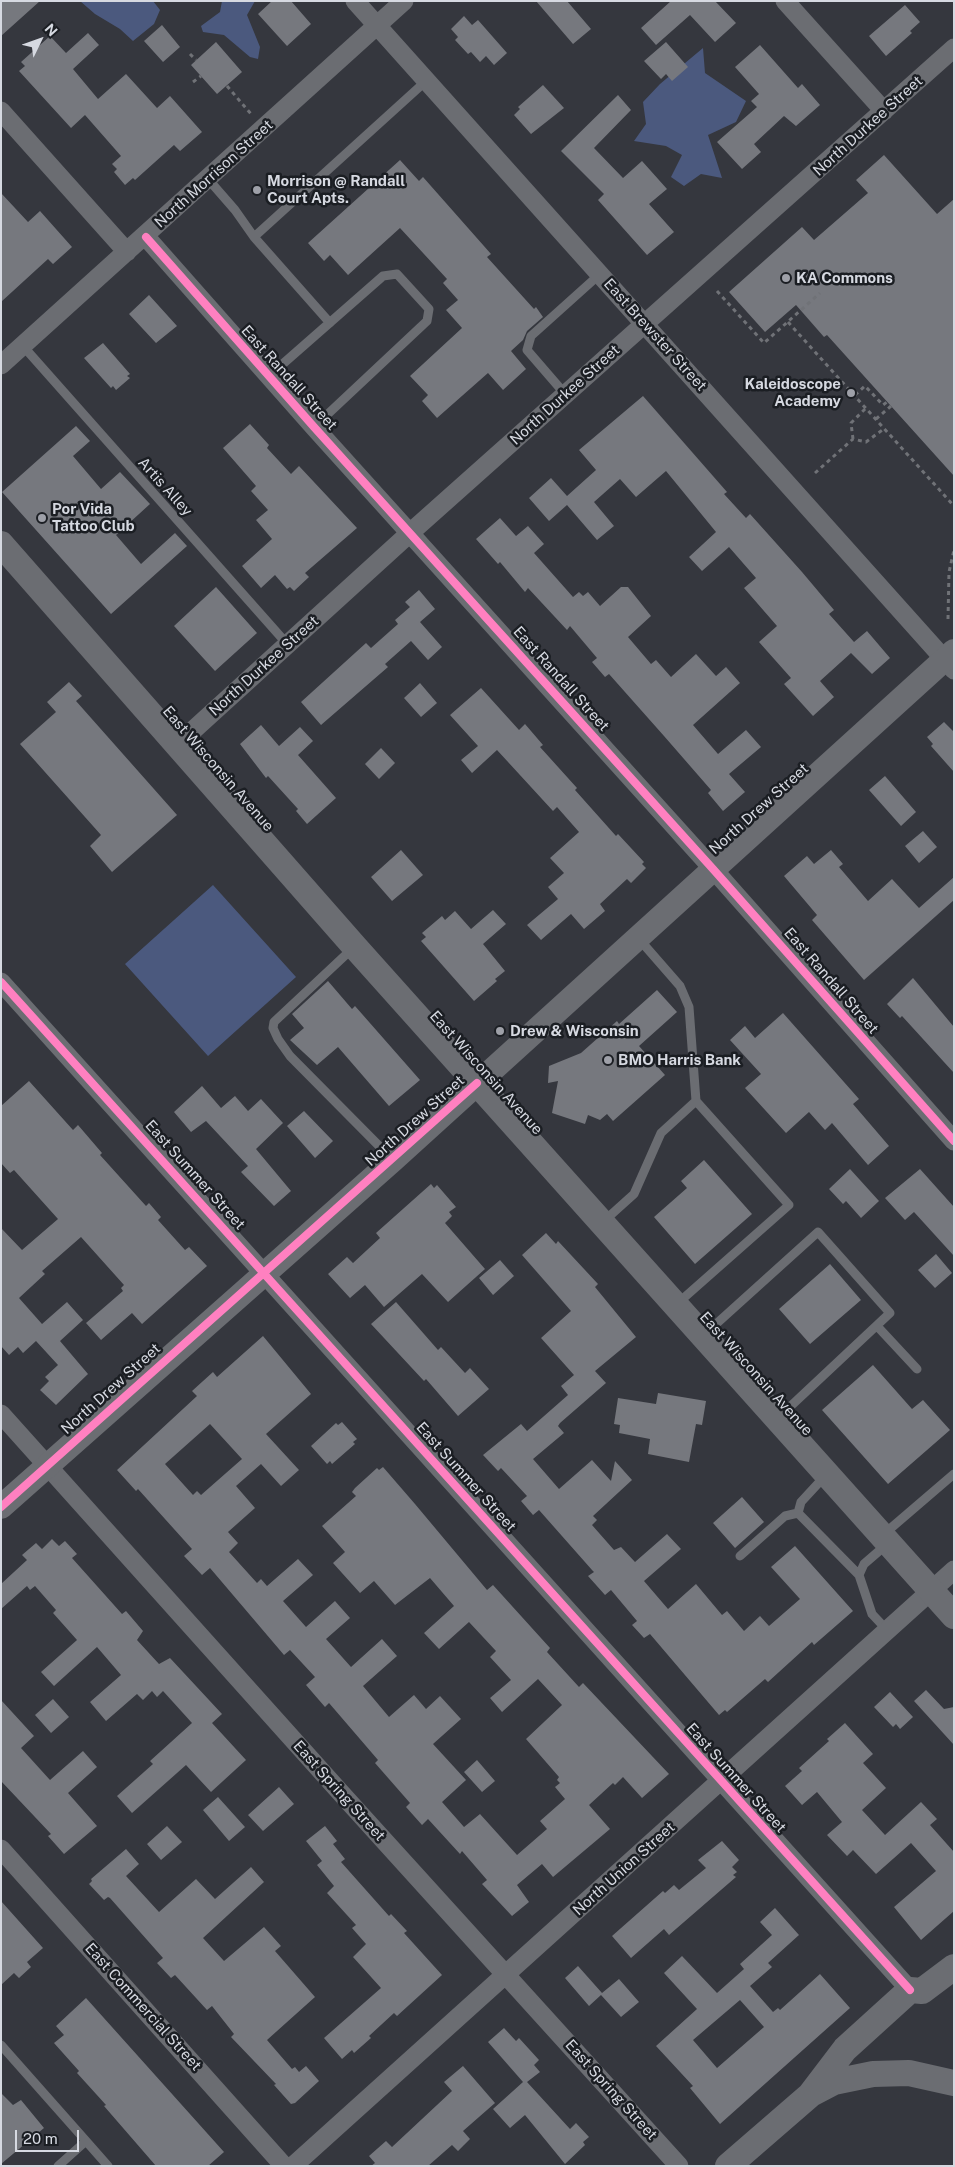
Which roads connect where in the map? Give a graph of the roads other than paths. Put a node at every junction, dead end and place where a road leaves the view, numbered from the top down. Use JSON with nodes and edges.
{"nodes":[{"id":1,"x":355,"y":1,"type":"edge"},
{"id":2,"x":404,"y":1,"type":"edge"},
{"id":3,"x":785,"y":1,"type":"edge"},
{"id":4,"x":377,"y":26,"type":"junction"},
{"id":5,"x":954,"y":48,"type":"edge"},
{"id":6,"x":426,"y":81,"type":"junction"},
{"id":7,"x":1,"y":111,"type":"edge"},
{"id":8,"x":884,"y":111,"type":"junction"},
{"id":9,"x":208,"y":179,"type":"junction"},
{"id":10,"x":146,"y":237,"type":"junction"},
{"id":11,"x":254,"y":237,"type":"junction"},
{"id":12,"x":127,"y":252,"type":"junction"},
{"id":13,"x":600,"y":274,"type":"junction"},
{"id":14,"x":330,"y":323,"type":"junction"},
{"id":15,"x":645,"y":324,"type":"junction"},
{"id":16,"x":23,"y":346,"type":"junction"},
{"id":17,"x":1,"y":365,"type":"edge"},
{"id":18,"x":269,"y":376,"type":"junction"},
{"id":19,"x":565,"y":394,"type":"junction"},
{"id":20,"x":314,"y":427,"type":"junction"},
{"id":21,"x":411,"y":532,"type":"junction"},
{"id":22,"x":1,"y":544,"type":"edge"},
{"id":23,"x":288,"y":646,"type":"junction"},
{"id":24,"x":950,"y":660,"type":"edge"},
{"id":25,"x":178,"y":744,"type":"junction"},
{"id":26,"x":713,"y":869,"type":"junction"},
{"id":27,"x":638,"y":938,"type":"junction"},
{"id":28,"x":355,"y":947,"type":"junction"},
{"id":29,"x":1,"y":982,"type":"edge"},
{"id":30,"x":477,"y":1083,"type":"junction"},
{"id":31,"x":696,"y":1101,"type":"junction"},
{"id":32,"x":954,"y":1141,"type":"edge"},
{"id":33,"x":393,"y":1160,"type":"junction"},
{"id":34,"x":602,"y":1223,"type":"junction"},
{"id":35,"x":264,"y":1272,"type":"junction"},
{"id":36,"x":675,"y":1305,"type":"junction"},
{"id":37,"x":877,"y":1326,"type":"junction"},
{"id":38,"x":703,"y":1336,"type":"junction"},
{"id":39,"x":917,"y":1370,"type":"dead end"},
{"id":40,"x":1,"y":1414,"type":"edge"},
{"id":41,"x":777,"y":1419,"type":"junction"},
{"id":42,"x":47,"y":1464,"type":"junction"},
{"id":43,"x":827,"y":1474,"type":"junction"},
{"id":44,"x":954,"y":1474,"type":"edge"},
{"id":45,"x":1,"y":1506,"type":"edge"},
{"id":46,"x":798,"y":1513,"type":"junction"},
{"id":47,"x":885,"y":1539,"type":"junction"},
{"id":48,"x":740,"y":1556,"type":"dead end"},
{"id":49,"x":954,"y":1570,"type":"edge"},
{"id":50,"x":859,"y":1575,"type":"junction"},
{"id":51,"x":931,"y":1590,"type":"junction"},
{"id":52,"x":954,"y":1616,"type":"edge"},
{"id":53,"x":887,"y":1630,"type":"junction"},
{"id":54,"x":721,"y":1782,"type":"junction"},
{"id":55,"x":1,"y":1849,"type":"edge"},
{"id":56,"x":954,"y":1967,"type":"edge"},
{"id":57,"x":507,"y":1974,"type":"junction"},
{"id":58,"x":910,"y":1990,"type":"junction"},
{"id":59,"x":1,"y":2045,"type":"edge"},
{"id":60,"x":954,"y":2083,"type":"edge"},
{"id":61,"x":810,"y":2095,"type":"junction"},
{"id":62,"x":86,"y":2141,"type":"junction"},
{"id":63,"x":58,"y":2166,"type":"edge"},
{"id":64,"x":108,"y":2166,"type":"edge"},
{"id":65,"x":284,"y":2166,"type":"edge"},
{"id":66,"x":293,"y":2166,"type":"edge"},
{"id":67,"x":679,"y":2166,"type":"edge"},
{"id":68,"x":728,"y":2166,"type":"edge"}],
"edges":[{"from":1,"to":4,"type":"street","name":"East Brewster Street"},
{"from":2,"to":4,"type":"street","name":"North Morrison Street"},
{"from":3,"to":8,"type":"street"},
{"from":4,"to":6,"type":"street","name":"East Brewster Street"},
{"from":4,"to":9,"type":"street","name":"North Morrison Street"},
{"from":5,"to":8,"type":"street","name":"North Durkee Street"},
{"from":6,"to":11,"type":"lane"},
{"from":6,"to":13,"type":"street","name":"East Brewster Street"},
{"from":7,"to":12,"type":"street"},
{"from":8,"to":15,"type":"street","name":"North Durkee Street"},
{"from":9,"to":10,"type":"street","name":"North Morrison Street"},
{"from":9,"to":11,"type":"lane"},
{"from":10,"to":12,"type":"street","name":"North Morrison Street"},
{"from":10,"to":18,"type":"street","name":"East Randall Street"},
{"from":11,"to":14,"type":"lane"},
{"from":12,"to":16,"type":"street","name":"North Morrison Street"},
{"from":13,"to":15,"type":"street","name":"East Brewster Street"},
{"from":13,"to":19,"type":"lane"},
{"from":14,"to":18,"type":"lane"},
{"from":14,"to":20,"type":"lane"},
{"from":15,"to":19,"type":"street","name":"North Durkee Street"},
{"from":15,"to":24,"type":"street","name":"East Brewster Street"},
{"from":16,"to":17,"type":"street","name":"North Morrison Street"},
{"from":16,"to":23,"type":"lane","name":"Artis Alley"},
{"from":18,"to":20,"type":"street","name":"East Randall Street"},
{"from":19,"to":21,"type":"street","name":"North Durkee Street"},
{"from":20,"to":21,"type":"street","name":"East Randall Street"},
{"from":21,"to":23,"type":"street","name":"North Durkee Street"},
{"from":21,"to":26,"type":"street","name":"East Randall Street"},
{"from":22,"to":25,"type":"main road","name":"East Wisconsin Avenue"},
{"from":23,"to":25,"type":"street","name":"North Durkee Street"},
{"from":24,"to":26,"type":"street","name":"North Drew Street"},
{"from":25,"to":28,"type":"main road","name":"East Wisconsin Avenue"},
{"from":26,"to":27,"type":"street","name":"North Drew Street"},
{"from":26,"to":32,"type":"street","name":"East Randall Street"},
{"from":27,"to":30,"type":"street","name":"North Drew Street"},
{"from":27,"to":31,"type":"lane"},
{"from":28,"to":30,"type":"main road","name":"East Wisconsin Avenue"},
{"from":28,"to":33,"type":"lane"},
{"from":29,"to":35,"type":"street","name":"East Summer Street"},
{"from":30,"to":33,"type":"street","name":"North Drew Street"},
{"from":30,"to":34,"type":"main road","name":"East Wisconsin Avenue"},
{"from":31,"to":34,"type":"lane"},
{"from":31,"to":36,"type":"lane"},
{"from":33,"to":35,"type":"street","name":"North Drew Street"},
{"from":34,"to":36,"type":"main road","name":"East Wisconsin Avenue"},
{"from":35,"to":42,"type":"street","name":"North Drew Street"},
{"from":35,"to":54,"type":"street","name":"East Summer Street"},
{"from":36,"to":38,"type":"main road","name":"East Wisconsin Avenue"},
{"from":37,"to":38,"type":"lane"},
{"from":37,"to":39,"type":"lane"},
{"from":37,"to":41,"type":"lane"},
{"from":38,"to":41,"type":"main road","name":"East Wisconsin Avenue"},
{"from":40,"to":42,"type":"street","name":"East Spring Street"},
{"from":41,"to":43,"type":"main road","name":"East Wisconsin Avenue"},
{"from":42,"to":45,"type":"street","name":"North Drew Street"},
{"from":42,"to":57,"type":"street","name":"East Spring Street"},
{"from":43,"to":46,"type":"lane"},
{"from":43,"to":47,"type":"main road","name":"East Wisconsin Avenue"},
{"from":44,"to":47,"type":"lane"},
{"from":46,"to":48,"type":"lane"},
{"from":46,"to":50,"type":"lane"},
{"from":47,"to":50,"type":"lane"},
{"from":47,"to":51,"type":"main road","name":"East Wisconsin Avenue"},
{"from":49,"to":51,"type":"street","name":"North Union Street"},
{"from":50,"to":53,"type":"lane"},
{"from":51,"to":52,"type":"main road","name":"East Wisconsin Avenue"},
{"from":51,"to":53,"type":"street","name":"North Union Street"},
{"from":53,"to":54,"type":"street","name":"North Union Street"},
{"from":54,"to":57,"type":"street","name":"North Union Street"},
{"from":54,"to":58,"type":"street","name":"East Summer Street"},
{"from":55,"to":65,"type":"street","name":"East Commercial Street"},
{"from":56,"to":58,"type":"main road"},
{"from":57,"to":66,"type":"street","name":"North Union Street"},
{"from":57,"to":67,"type":"street","name":"East Spring Street"},
{"from":58,"to":61,"type":"main road"},
{"from":59,"to":62,"type":"lane"},
{"from":60,"to":61,"type":"main road"},
{"from":61,"to":68,"type":"main road"},
{"from":62,"to":63,"type":"lane"},
{"from":62,"to":64,"type":"lane"}]}
